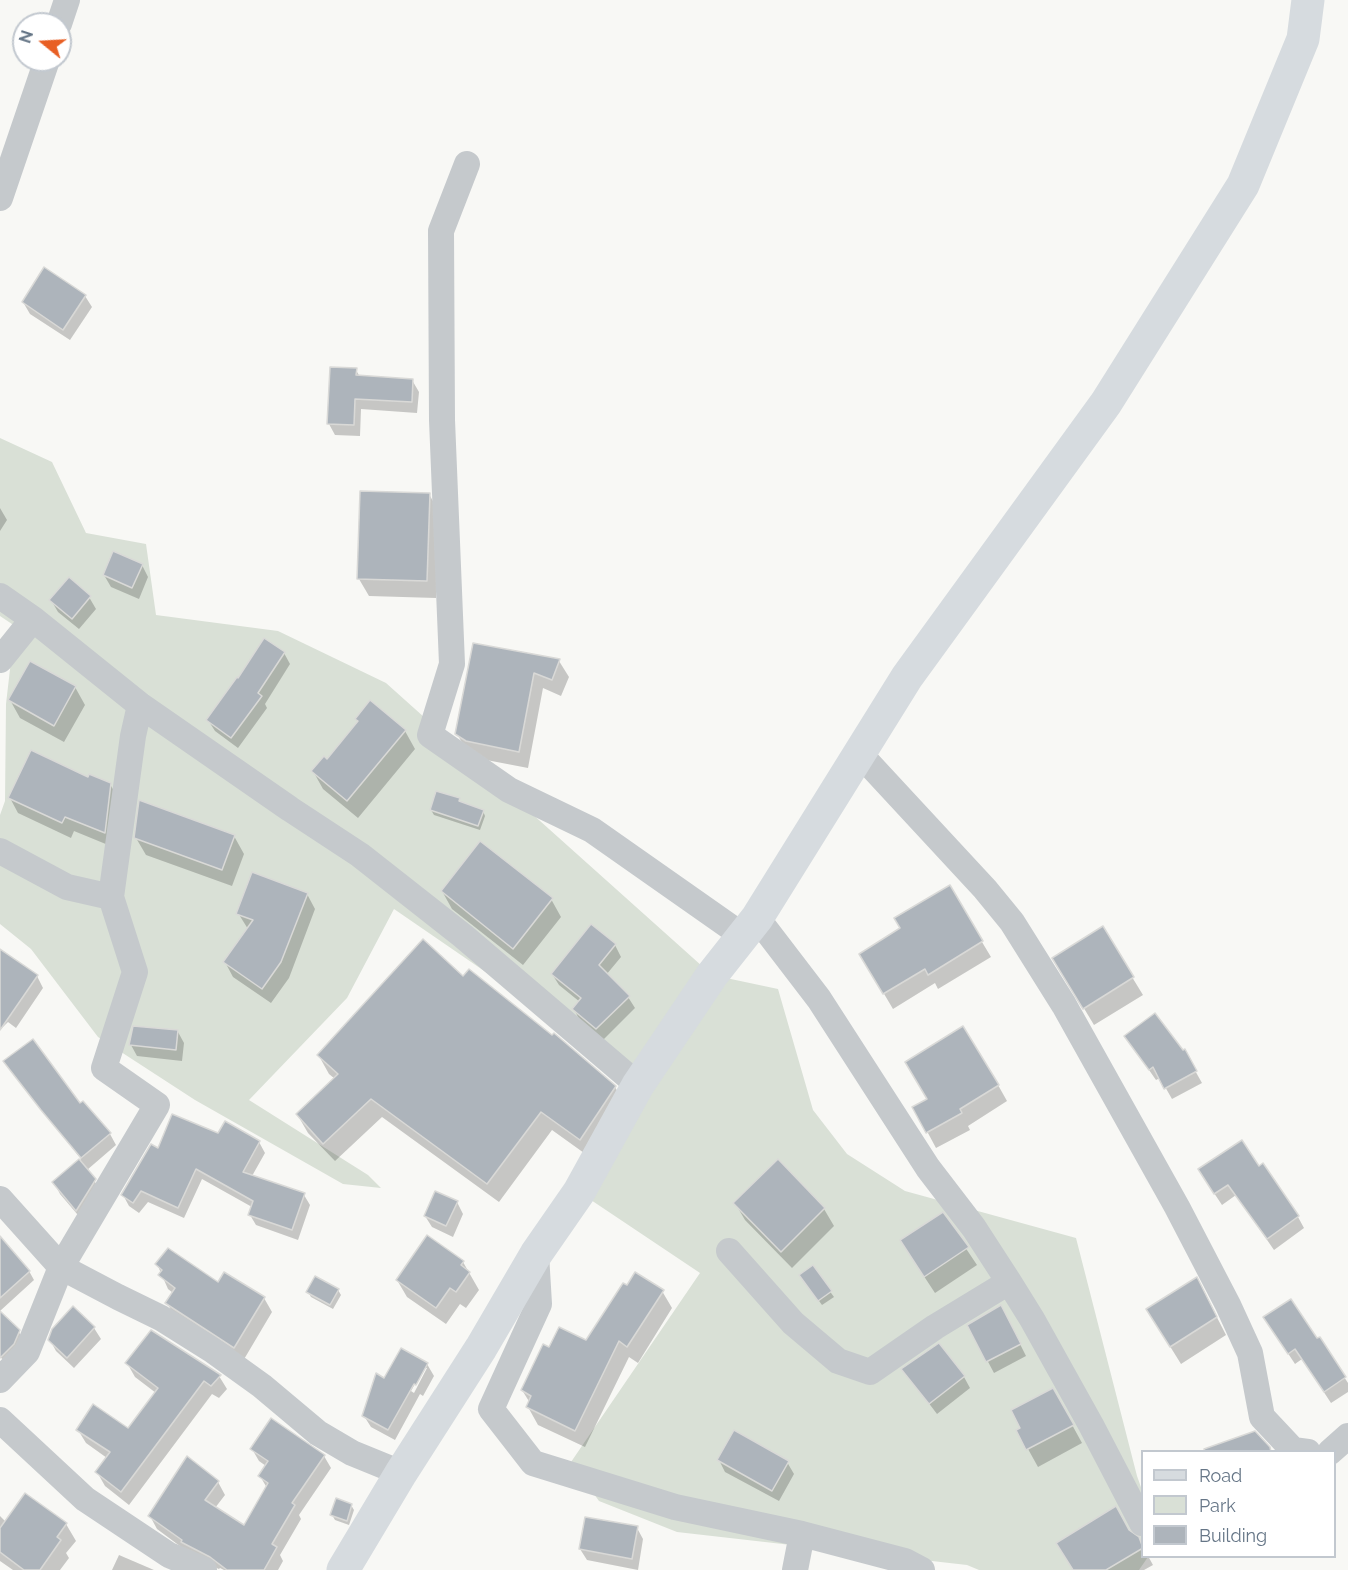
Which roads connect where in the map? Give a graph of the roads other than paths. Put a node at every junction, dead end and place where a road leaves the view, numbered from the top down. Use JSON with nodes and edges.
{"nodes":[{"id":1,"x":1308,"y":0,"type":"edge"},
{"id":2,"x":42,"y":72,"type":"edge"},
{"id":3,"x":467,"y":164,"type":"dead end"},
{"id":4,"x":0,"y":198,"type":"edge"},
{"id":5,"x":0,"y":596,"type":"edge"},
{"id":6,"x":33,"y":619,"type":"junction"},
{"id":7,"x":0,"y":660,"type":"edge"},
{"id":8,"x":140,"y":705,"type":"junction"},
{"id":9,"x":859,"y":753,"type":"junction"},
{"id":10,"x":0,"y":851,"type":"edge"},
{"id":11,"x":111,"y":897,"type":"junction"},
{"id":12,"x":750,"y":927,"type":"junction"},
{"id":13,"x":638,"y":1085,"type":"junction"},
{"id":14,"x":0,"y":1199,"type":"edge"},
{"id":15,"x":729,"y":1251,"type":"dead end"},
{"id":16,"x":536,"y":1254,"type":"junction"},
{"id":17,"x":62,"y":1267,"type":"junction"},
{"id":18,"x":1009,"y":1282,"type":"junction"},
{"id":19,"x":0,"y":1380,"type":"edge"},
{"id":20,"x":0,"y":1420,"type":"edge"},
{"id":21,"x":1348,"y":1436,"type":"edge"},
{"id":22,"x":1293,"y":1450,"type":"edge"},
{"id":23,"x":1332,"y":1450,"type":"edge"},
{"id":24,"x":401,"y":1473,"type":"junction"},
{"id":25,"x":1141,"y":1519,"type":"edge"},
{"id":26,"x":802,"y":1534,"type":"junction"},
{"id":27,"x":204,"y":1570,"type":"edge"},
{"id":28,"x":343,"y":1570,"type":"edge"},
{"id":29,"x":795,"y":1570,"type":"edge"},
{"id":30,"x":922,"y":1570,"type":"edge"}],
"edges":[{"from":1,"to":9,"type":"street"},
{"from":2,"to":4,"type":"street"},
{"from":3,"to":12,"type":"street"},
{"from":5,"to":6,"type":"street"},
{"from":6,"to":7,"type":"street"},
{"from":6,"to":8,"type":"street"},
{"from":8,"to":11,"type":"street"},
{"from":8,"to":13,"type":"street"},
{"from":9,"to":12,"type":"street"},
{"from":9,"to":22,"type":"street"},
{"from":10,"to":11,"type":"street"},
{"from":11,"to":17,"type":"street"},
{"from":12,"to":13,"type":"street"},
{"from":12,"to":18,"type":"street"},
{"from":13,"to":16,"type":"street"},
{"from":14,"to":17,"type":"street"},
{"from":15,"to":18,"type":"street"},
{"from":16,"to":24,"type":"street"},
{"from":16,"to":26,"type":"street"},
{"from":17,"to":19,"type":"street"},
{"from":17,"to":24,"type":"street"},
{"from":18,"to":25,"type":"street"},
{"from":20,"to":27,"type":"street"},
{"from":21,"to":23,"type":"street"},
{"from":24,"to":28,"type":"street"},
{"from":26,"to":29,"type":"street"},
{"from":26,"to":30,"type":"street"}]}
